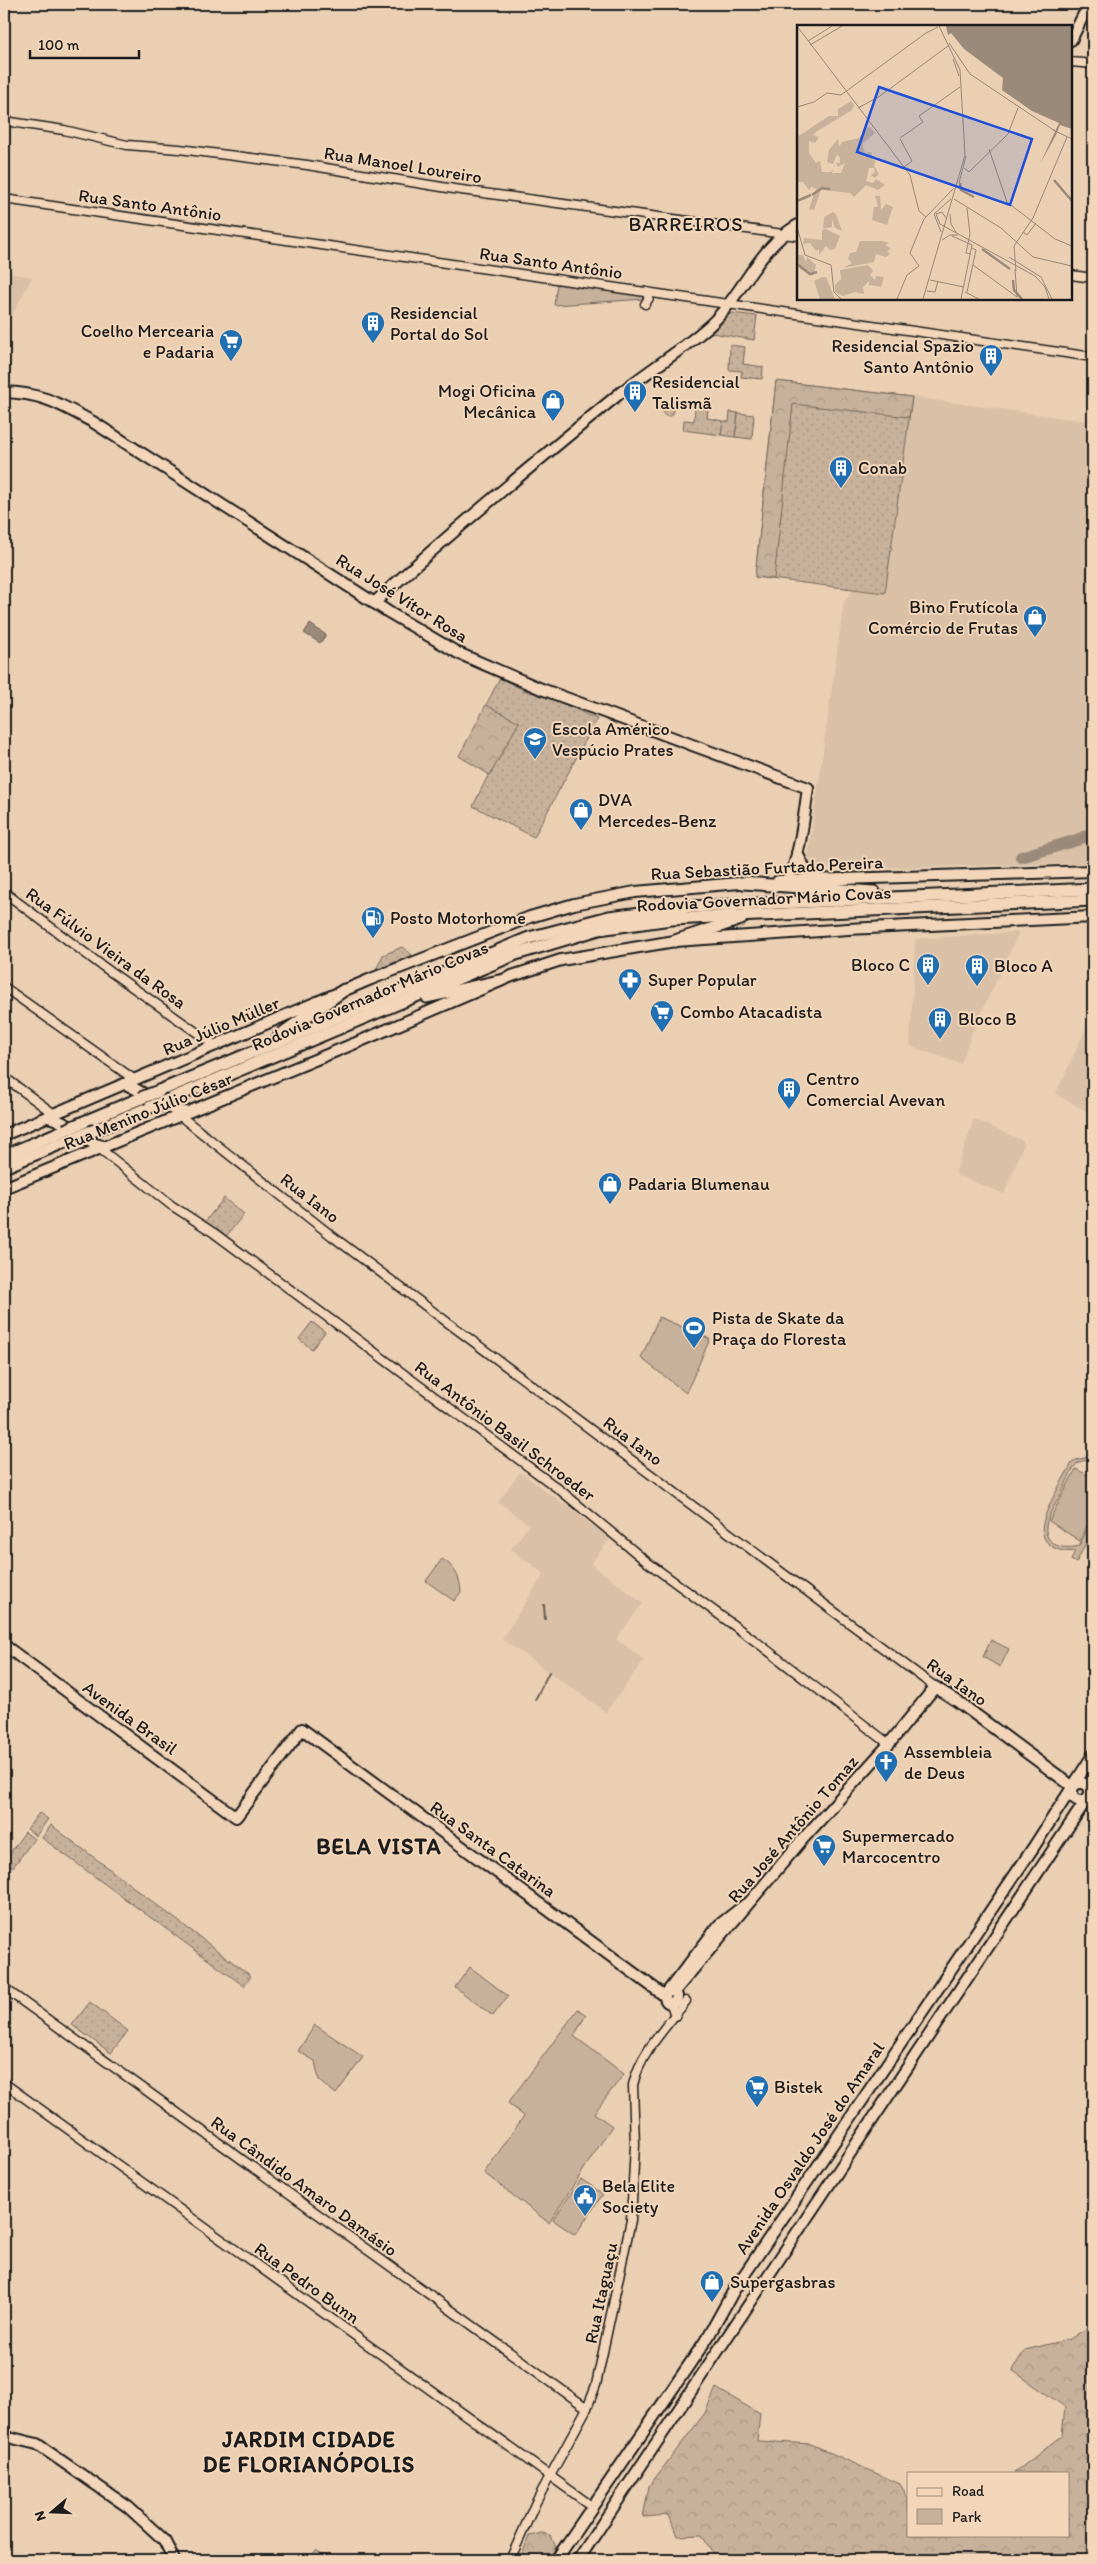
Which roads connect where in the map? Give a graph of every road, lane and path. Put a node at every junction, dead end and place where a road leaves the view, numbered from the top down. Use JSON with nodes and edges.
{"nodes":[{"id":1,"x":1089,"y":4,"type":"edge"},
{"id":2,"x":1072,"y":38,"type":"edge"},
{"id":3,"x":1072,"y":62,"type":"edge"},
{"id":4,"x":1093,"y":64,"type":"edge"},
{"id":5,"x":4,"y":121,"type":"edge"},
{"id":6,"x":4,"y":199,"type":"edge"},
{"id":7,"x":797,"y":226,"type":"edge"},
{"id":8,"x":783,"y":234,"type":"junction"},
{"id":9,"x":797,"y":236,"type":"edge"},
{"id":10,"x":1072,"y":275,"type":"edge"},
{"id":11,"x":1093,"y":278,"type":"edge"},
{"id":12,"x":646,"y":292,"type":"junction"},
{"id":13,"x":645,"y":304,"type":"dead end"},
{"id":14,"x":728,"y":305,"type":"junction"},
{"id":15,"x":1093,"y":356,"type":"edge"},
{"id":16,"x":4,"y":392,"type":"edge"},
{"id":17,"x":374,"y":603,"type":"junction"},
{"id":18,"x":797,"y":853,"type":"junction"},
{"id":19,"x":1093,"y":871,"type":"edge"},
{"id":20,"x":819,"y":880,"type":"junction"},
{"id":21,"x":785,"y":881,"type":"junction"},
{"id":22,"x":743,"y":883,"type":"junction"},
{"id":23,"x":1093,"y":889,"type":"edge"},
{"id":24,"x":4,"y":892,"type":"edge"},
{"id":25,"x":930,"y":896,"type":"junction"},
{"id":26,"x":1093,"y":900,"type":"edge"},
{"id":27,"x":760,"y":914,"type":"junction"},
{"id":28,"x":1093,"y":916,"type":"edge"},
{"id":29,"x":675,"y":941,"type":"junction"},
{"id":30,"x":450,"y":947,"type":"joint"},
{"id":31,"x":499,"y":982,"type":"junction"},
{"id":32,"x":4,"y":987,"type":"edge"},
{"id":33,"x":344,"y":990,"type":"junction"},
{"id":34,"x":398,"y":1003,"type":"junction"},
{"id":35,"x":216,"y":1046,"type":"junction"},
{"id":36,"x":260,"y":1048,"type":"junction"},
{"id":37,"x":4,"y":1077,"type":"edge"},
{"id":38,"x":134,"y":1081,"type":"junction"},
{"id":39,"x":142,"y":1095,"type":"junction"},
{"id":40,"x":161,"y":1104,"type":"junction"},
{"id":41,"x":182,"y":1113,"type":"junction"},
{"id":42,"x":55,"y":1114,"type":"junction"},
{"id":43,"x":163,"y":1122,"type":"junction"},
{"id":44,"x":64,"y":1126,"type":"junction"},
{"id":45,"x":4,"y":1135,"type":"edge"},
{"id":46,"x":79,"y":1139,"type":"junction"},
{"id":47,"x":102,"y":1147,"type":"junction"},
{"id":48,"x":85,"y":1154,"type":"junction"},
{"id":49,"x":4,"y":1156,"type":"edge"},
{"id":50,"x":4,"y":1167,"type":"edge"},
{"id":51,"x":4,"y":1188,"type":"edge"},
{"id":52,"x":4,"y":1645,"type":"edge"},
{"id":53,"x":935,"y":1687,"type":"junction"},
{"id":54,"x":302,"y":1729,"type":"joint"},
{"id":55,"x":888,"y":1744,"type":"junction"},
{"id":56,"x":1093,"y":1755,"type":"edge"},
{"id":57,"x":1072,"y":1786,"type":"junction"},
{"id":58,"x":1091,"y":1793,"type":"edge"},
{"id":59,"x":4,"y":1988,"type":"edge"},
{"id":60,"x":669,"y":1996,"type":"junction"},
{"id":61,"x":686,"y":2001,"type":"dead end"},
{"id":62,"x":675,"y":2016,"type":"junction"},
{"id":63,"x":4,"y":2083,"type":"edge"},
{"id":64,"x":870,"y":2090,"type":"junction"},
{"id":65,"x":885,"y":2101,"type":"junction"},
{"id":66,"x":747,"y":2272,"type":"junction"},
{"id":67,"x":740,"y":2316,"type":"junction"},
{"id":68,"x":708,"y":2337,"type":"junction"},
{"id":69,"x":696,"y":2386,"type":"junction"},
{"id":70,"x":588,"y":2408,"type":"junction"},
{"id":71,"x":4,"y":2436,"type":"edge"},
{"id":72,"x":549,"y":2476,"type":"junction"},
{"id":73,"x":593,"y":2507,"type":"junction"},
{"id":74,"x":174,"y":2560,"type":"edge"},
{"id":75,"x":510,"y":2560,"type":"edge"},
{"id":76,"x":556,"y":2560,"type":"edge"},
{"id":77,"x":578,"y":2560,"type":"edge"}],
"edges":[{"from":1,"to":2,"type":"main road"},
{"from":3,"to":4,"type":"street"},
{"from":5,"to":8,"type":"street","name":"Rua Manoel Loureiro"},
{"from":6,"to":12,"type":"street","name":"Rua Santo Antônio"},
{"from":7,"to":8,"type":"main road"},
{"from":8,"to":9,"type":"street","name":"Rua Manoel Loureiro"},
{"from":8,"to":14,"type":"main road"},
{"from":10,"to":11,"type":"street"},
{"from":12,"to":13,"type":"street"},
{"from":12,"to":14,"type":"street","name":"Rua Santo Antônio"},
{"from":14,"to":15,"type":"street","name":"Rua Santo Antônio"},
{"from":14,"to":17,"type":"main road"},
{"from":16,"to":17,"type":"main road","name":"Rua José Vítor Rosa"},
{"from":17,"to":18,"type":"main road","name":"Rua José Vítor Rosa"},
{"from":18,"to":20,"type":"main road"},
{"from":18,"to":21,"type":"main road"},
{"from":19,"to":20,"type":"main road","name":"Rua Sebastião Furtado Pereira"},
{"from":20,"to":21,"type":"main road","name":"Rua Sebastião Furtado Pereira"},
{"from":21,"to":22,"type":"main road","name":"Rua Sebastião Furtado Pereira"},
{"from":22,"to":25,"type":"highway"},
{"from":22,"to":30,"type":"main road","name":"Rua Sebastião Furtado Pereira"},
{"from":23,"to":25,"type":"highway","name":"Rodovia Governador Mário Covas"},
{"from":24,"to":35,"type":"street","name":"Rua Fúlvio Vieira da Rosa"},
{"from":25,"to":36,"type":"highway","name":"Rodovia Governador Mário Covas"},
{"from":26,"to":27,"type":"highway","name":"Rodovia Governador Mário Covas"},
{"from":27,"to":29,"type":"highway"},
{"from":27,"to":34,"type":"highway","name":"Rodovia Governador Mário Covas"},
{"from":28,"to":29,"type":"main road","name":"Rua Menino Júlio César"},
{"from":29,"to":31,"type":"main road","name":"Rua Menino Júlio César"},
{"from":30,"to":33,"type":"main road","name":"Rua Júlio Müller"},
{"from":31,"to":34,"type":"highway"},
{"from":31,"to":41,"type":"main road","name":"Rua Menino Júlio César"},
{"from":32,"to":38,"type":"street","name":"Rua Iano"},
{"from":33,"to":35,"type":"main road","name":"Rua Júlio Müller"},
{"from":33,"to":36,"type":"highway"},
{"from":34,"to":40,"type":"highway","name":"Rodovia Governador Mário Covas"},
{"from":35,"to":38,"type":"main road","name":"Rua Júlio Müller"},
{"from":36,"to":39,"type":"highway","name":"Rodovia Governador Mário Covas","bridge":true},
{"from":37,"to":42,"type":"street","name":"Rua Antônio Basil Schroeder"},
{"from":38,"to":39,"type":"main road","name":"Rua Iano"},
{"from":38,"to":39,"type":"main road"},
{"from":38,"to":42,"type":"main road","name":"Rua Júlio Müller"},
{"from":39,"to":40,"type":"main road","name":"Rua Iano"},
{"from":39,"to":44,"type":"highway","name":"Rodovia Governador Mário Covas","bridge":true},
{"from":40,"to":41,"type":"main road","name":"Rua Iano"},
{"from":40,"to":43,"type":"main road"},
{"from":40,"to":46,"type":"highway","name":"Rodovia Governador Mário Covas","bridge":true},
{"from":41,"to":43,"type":"main road","name":"Rua Menino Júlio César"},
{"from":41,"to":53,"type":"street","name":"Rua Iano"},
{"from":42,"to":44,"type":"main road","name":"Rua Antônio Basil Schroeder"},
{"from":42,"to":45,"type":"main road","name":"Rua Júlio Müller"},
{"from":43,"to":47,"type":"main road","name":"Rua Menino Júlio César"},
{"from":44,"to":46,"type":"main road","name":"Rua Antônio Basil Schroeder"},
{"from":44,"to":49,"type":"highway","name":"Rodovia Governador Mário Covas"},
{"from":46,"to":47,"type":"main road","name":"Rua Antônio Basil Schroeder"},
{"from":46,"to":48,"type":"main road"},
{"from":46,"to":50,"type":"highway","name":"Rodovia Governador Mário Covas"},
{"from":47,"to":48,"type":"main road","name":"Rua Menino Júlio César"},
{"from":47,"to":55,"type":"street","name":"Rua Antônio Basil Schroeder"},
{"from":48,"to":51,"type":"main road","name":"Rua Menino Júlio César"},
{"from":52,"to":54,"type":"main road","name":"Avenida Brasil"},
{"from":53,"to":55,"type":"main road","name":"Rua José Antônio Tomaz"},
{"from":53,"to":57,"type":"main road","name":"Rua Iano"},
{"from":54,"to":60,"type":"main road","name":"Rua Santa Catarina"},
{"from":55,"to":60,"type":"main road","name":"Rua José Antônio Tomaz"},
{"from":56,"to":57,"type":"main road","name":"Avenida Osvaldo José do Amaral"},
{"from":57,"to":58,"type":"main road","name":"Rua Iano"},
{"from":57,"to":64,"type":"main road","name":"Avenida Osvaldo José do Amaral"},
{"from":58,"to":65,"type":"main road","name":"Avenida Osvaldo José do Amaral"},
{"from":59,"to":70,"type":"street","name":"Rua Cândido Amaro Damásio"},
{"from":60,"to":62,"type":"street"},
{"from":61,"to":62,"type":"street","name":"Rua Itaguaçu"},
{"from":62,"to":70,"type":"street","name":"Rua Itaguaçu"},
{"from":63,"to":72,"type":"street","name":"Rua Pedro Bunn"},
{"from":64,"to":65,"type":"main road"},
{"from":64,"to":66,"type":"main road","name":"Avenida Osvaldo José do Amaral"},
{"from":65,"to":67,"type":"main road","name":"Avenida Osvaldo José do Amaral"},
{"from":66,"to":67,"type":"main road"},
{"from":66,"to":68,"type":"main road","name":"Avenida Osvaldo José do Amaral"},
{"from":67,"to":69,"type":"main road","name":"Avenida Osvaldo José do Amaral"},
{"from":68,"to":69,"type":"main road"},
{"from":68,"to":73,"type":"main road","name":"Avenida Osvaldo José do Amaral"},
{"from":69,"to":77,"type":"main road","name":"Avenida Osvaldo José do Amaral"},
{"from":70,"to":72,"type":"street","name":"Rua Itaguaçu"},
{"from":71,"to":74,"type":"main road"},
{"from":72,"to":73,"type":"street","name":"Rua Pedro Bunn"},
{"from":72,"to":75,"type":"street","name":"Rua Itaguaçu"},
{"from":73,"to":76,"type":"main road","name":"Avenida Osvaldo José do Amaral"}]}
